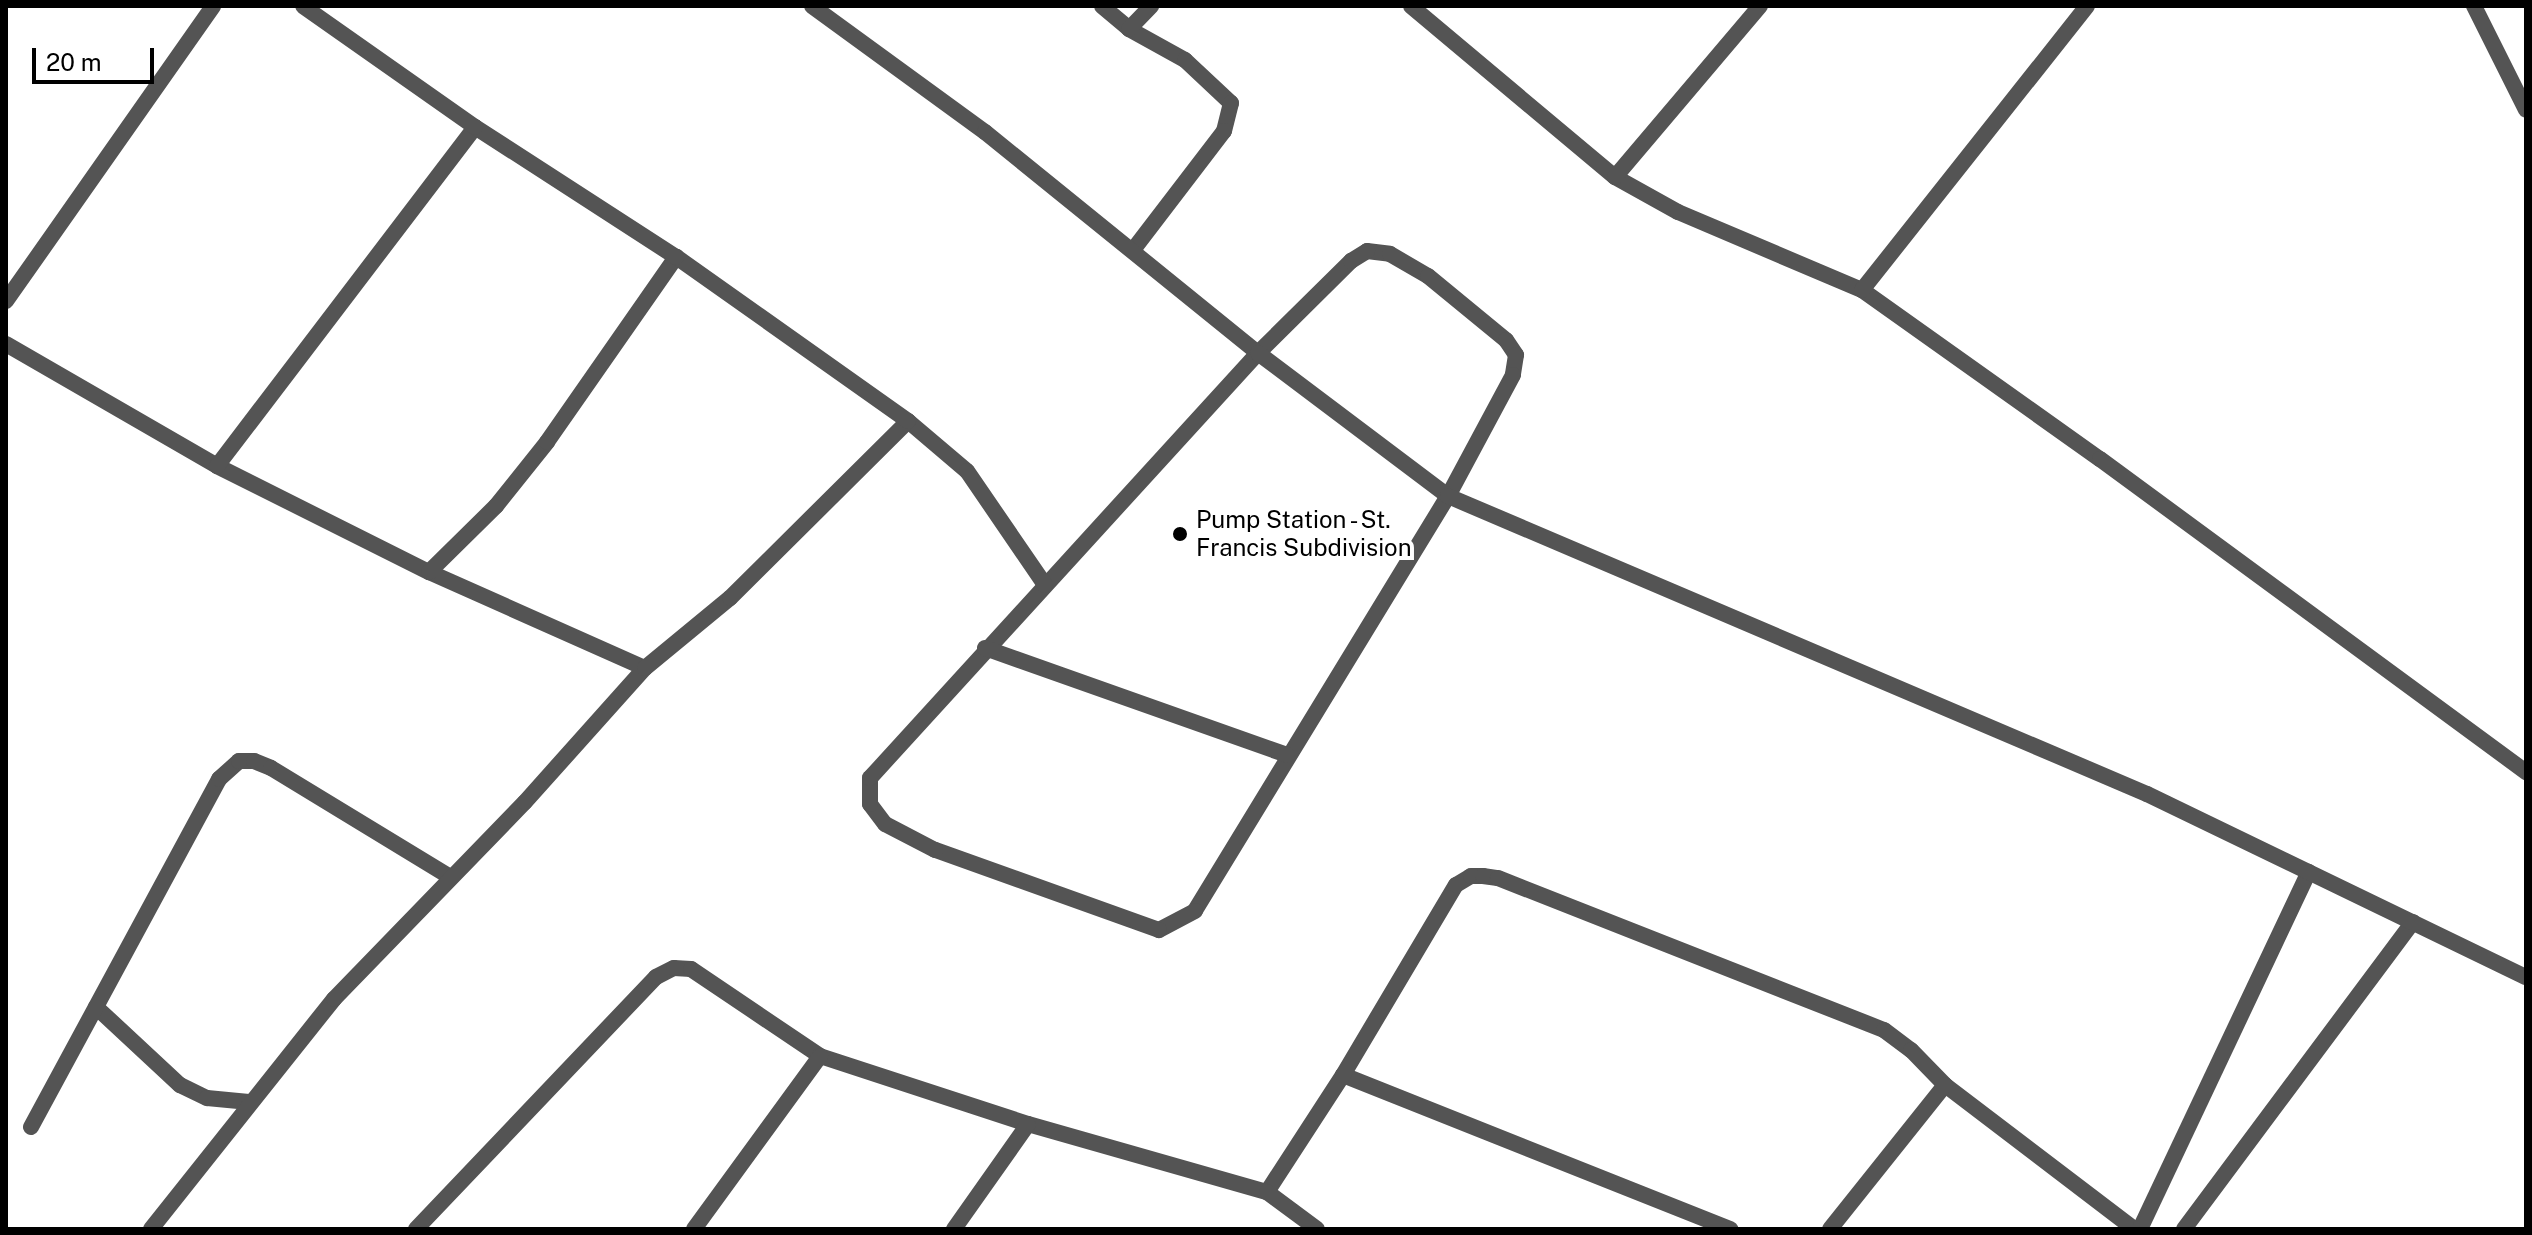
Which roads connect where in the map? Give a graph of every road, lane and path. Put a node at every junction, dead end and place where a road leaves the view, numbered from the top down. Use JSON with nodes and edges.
{"nodes":[{"id":1,"x":213,"y":6,"type":"edge"},
{"id":2,"x":303,"y":6,"type":"edge"},
{"id":3,"x":812,"y":6,"type":"edge"},
{"id":4,"x":1102,"y":6,"type":"edge"},
{"id":5,"x":1151,"y":6,"type":"edge"},
{"id":6,"x":1411,"y":6,"type":"edge"},
{"id":7,"x":1760,"y":6,"type":"edge"},
{"id":8,"x":2087,"y":6,"type":"edge"},
{"id":9,"x":2474,"y":6,"type":"edge"},
{"id":10,"x":1129,"y":29,"type":"junction"},
{"id":11,"x":2526,"y":110,"type":"edge"},
{"id":12,"x":475,"y":127,"type":"junction"},
{"id":13,"x":1615,"y":177,"type":"junction"},
{"id":14,"x":1133,"y":250,"type":"junction"},
{"id":15,"x":676,"y":257,"type":"junction"},
{"id":16,"x":1862,"y":290,"type":"junction"},
{"id":17,"x":6,"y":301,"type":"edge"},
{"id":18,"x":6,"y":344,"type":"edge"},
{"id":19,"x":1258,"y":353,"type":"junction"},
{"id":20,"x":908,"y":421,"type":"junction"},
{"id":21,"x":217,"y":466,"type":"junction"},
{"id":22,"x":1448,"y":496,"type":"junction"},
{"id":23,"x":429,"y":572,"type":"junction"},
{"id":24,"x":1045,"y":585,"type":"junction"},
{"id":25,"x":985,"y":648,"type":"junction"},
{"id":26,"x":645,"y":668,"type":"junction"},
{"id":27,"x":1287,"y":755,"type":"junction"},
{"id":28,"x":2526,"y":772,"type":"edge"},
{"id":29,"x":2309,"y":872,"type":"junction"},
{"id":30,"x":450,"y":877,"type":"junction"},
{"id":31,"x":2413,"y":922,"type":"junction"},
{"id":32,"x":2526,"y":977,"type":"edge"},
{"id":33,"x":96,"y":1007,"type":"junction"},
{"id":34,"x":820,"y":1056,"type":"junction"},
{"id":35,"x":1343,"y":1075,"type":"junction"},
{"id":36,"x":1945,"y":1085,"type":"junction"},
{"id":37,"x":249,"y":1102,"type":"junction"},
{"id":38,"x":1028,"y":1124,"type":"junction"},
{"id":39,"x":31,"y":1127,"type":"dead end"},
{"id":40,"x":1267,"y":1192,"type":"junction"},
{"id":41,"x":151,"y":1229,"type":"edge"},
{"id":42,"x":416,"y":1229,"type":"edge"},
{"id":43,"x":694,"y":1229,"type":"edge"},
{"id":44,"x":954,"y":1229,"type":"edge"},
{"id":45,"x":1317,"y":1229,"type":"edge"},
{"id":46,"x":1730,"y":1229,"type":"edge"},
{"id":47,"x":1830,"y":1229,"type":"edge"},
{"id":48,"x":2134,"y":1229,"type":"edge"},
{"id":49,"x":2140,"y":1229,"type":"edge"},
{"id":50,"x":2184,"y":1229,"type":"edge"}],
"edges":[{"from":1,"to":17,"type":"street"},
{"from":2,"to":12,"type":"street"},
{"from":3,"to":14,"type":"street"},
{"from":4,"to":10,"type":"street"},
{"from":5,"to":10,"type":"street"},
{"from":6,"to":13,"type":"street"},
{"from":7,"to":13,"type":"street"},
{"from":8,"to":16,"type":"street"},
{"from":9,"to":11,"type":"street"},
{"from":10,"to":14,"type":"street"},
{"from":12,"to":15,"type":"street"},
{"from":12,"to":21,"type":"street"},
{"from":13,"to":16,"type":"street"},
{"from":14,"to":19,"type":"street"},
{"from":15,"to":20,"type":"street"},
{"from":15,"to":23,"type":"street"},
{"from":16,"to":28,"type":"street"},
{"from":18,"to":21,"type":"street"},
{"from":19,"to":22,"type":"street"},
{"from":19,"to":22,"type":"street"},
{"from":19,"to":24,"type":"street"},
{"from":20,"to":24,"type":"street"},
{"from":20,"to":26,"type":"street"},
{"from":21,"to":23,"type":"street"},
{"from":22,"to":27,"type":"street"},
{"from":22,"to":29,"type":"street"},
{"from":23,"to":26,"type":"street"},
{"from":24,"to":25,"type":"street"},
{"from":25,"to":27,"type":"street"},
{"from":25,"to":27,"type":"street"},
{"from":26,"to":30,"type":"street"},
{"from":29,"to":31,"type":"street"},
{"from":29,"to":49,"type":"street"},
{"from":30,"to":33,"type":"street"},
{"from":30,"to":37,"type":"street"},
{"from":31,"to":32,"type":"street"},
{"from":31,"to":50,"type":"street"},
{"from":33,"to":37,"type":"street"},
{"from":33,"to":39,"type":"street"},
{"from":34,"to":38,"type":"street"},
{"from":34,"to":42,"type":"street"},
{"from":34,"to":43,"type":"street"},
{"from":35,"to":36,"type":"street"},
{"from":35,"to":40,"type":"street"},
{"from":35,"to":46,"type":"street"},
{"from":36,"to":47,"type":"street"},
{"from":36,"to":48,"type":"street"},
{"from":37,"to":41,"type":"street"},
{"from":38,"to":40,"type":"street"},
{"from":38,"to":44,"type":"street"},
{"from":40,"to":45,"type":"street"}]}
